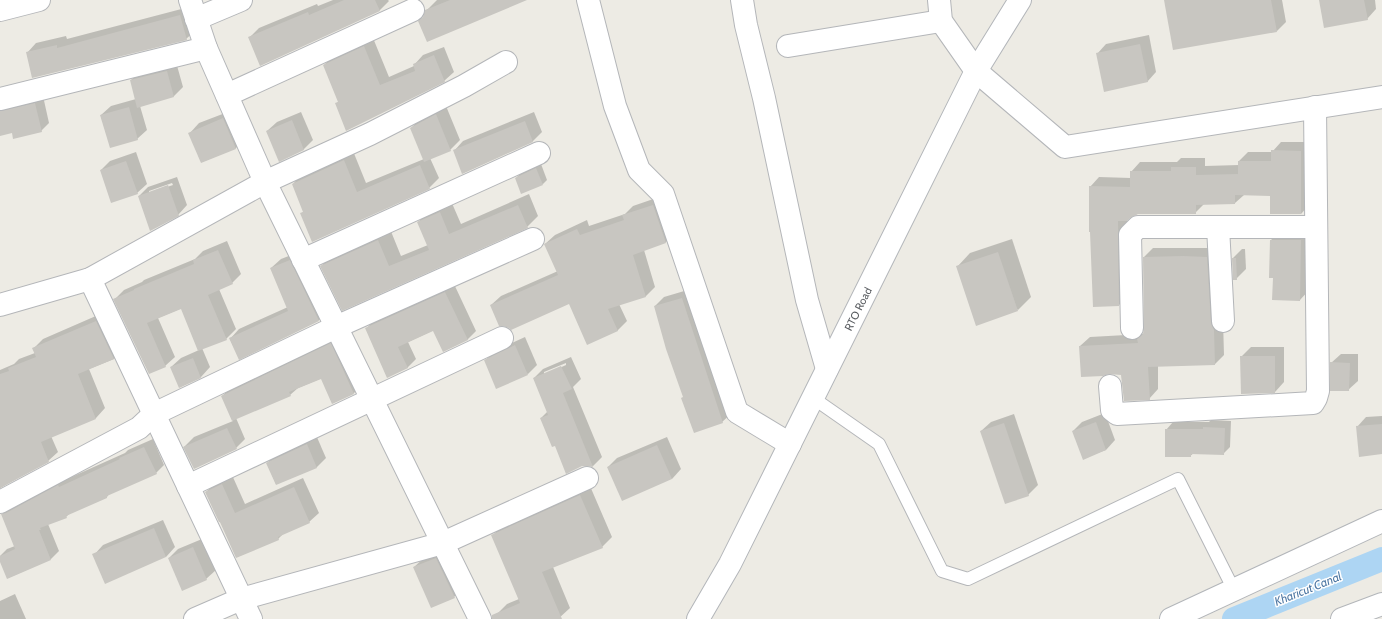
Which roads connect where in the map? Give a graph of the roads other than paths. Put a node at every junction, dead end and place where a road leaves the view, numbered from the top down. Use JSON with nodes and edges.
{"nodes":[{"id":1,"x":39,"y":0,"type":"edge"},
{"id":2,"x":241,"y":0,"type":"edge"},
{"id":3,"x":588,"y":0,"type":"edge"},
{"id":4,"x":742,"y":0,"type":"edge"},
{"id":5,"x":1020,"y":0,"type":"edge"},
{"id":6,"x":193,"y":9,"type":"edge"},
{"id":7,"x":0,"y":10,"type":"edge"},
{"id":8,"x":413,"y":10,"type":"dead end"},
{"id":9,"x":940,"y":11,"type":"edge"},
{"id":10,"x":788,"y":46,"type":"dead end"},
{"id":11,"x":206,"y":48,"type":"junction"},
{"id":12,"x":506,"y":62,"type":"dead end"},
{"id":13,"x":976,"y":71,"type":"junction"},
{"id":14,"x":227,"y":95,"type":"junction"},
{"id":15,"x":1382,"y":97,"type":"edge"},
{"id":16,"x":0,"y":99,"type":"edge"},
{"id":17,"x":1315,"y":107,"type":"junction"},
{"id":18,"x":539,"y":153,"type":"dead end"},
{"id":19,"x":265,"y":182,"type":"junction"},
{"id":20,"x":1218,"y":227,"type":"junction"},
{"id":21,"x":1316,"y":227,"type":"junction"},
{"id":22,"x":533,"y":239,"type":"dead end"},
{"id":23,"x":303,"y":260,"type":"junction"},
{"id":24,"x":90,"y":279,"type":"junction"},
{"id":25,"x":0,"y":305,"type":"edge"},
{"id":26,"x":1223,"y":321,"type":"dead end"},
{"id":27,"x":336,"y":327,"type":"junction"},
{"id":28,"x":1132,"y":328,"type":"dead end"},
{"id":29,"x":502,"y":338,"type":"dead end"},
{"id":30,"x":827,"y":369,"type":"junction"},
{"id":31,"x":1110,"y":386,"type":"dead end"},
{"id":32,"x":813,"y":398,"type":"junction"},
{"id":33,"x":372,"y":400,"type":"junction"},
{"id":34,"x":154,"y":414,"type":"junction"},
{"id":35,"x":790,"y":444,"type":"junction"},
{"id":36,"x":587,"y":478,"type":"dead end"},
{"id":37,"x":188,"y":486,"type":"junction"},
{"id":38,"x":0,"y":502,"type":"edge"},
{"id":39,"x":1382,"y":521,"type":"edge"},
{"id":40,"x":443,"y":543,"type":"junction"},
{"id":41,"x":1234,"y":590,"type":"junction"},
{"id":42,"x":241,"y":599,"type":"junction"},
{"id":43,"x":1382,"y":604,"type":"edge"},
{"id":44,"x":195,"y":619,"type":"edge"},
{"id":45,"x":251,"y":619,"type":"edge"},
{"id":46,"x":480,"y":619,"type":"edge"},
{"id":47,"x":698,"y":619,"type":"edge"},
{"id":48,"x":1171,"y":619,"type":"edge"},
{"id":49,"x":1342,"y":619,"type":"edge"}],
"edges":[{"from":1,"to":7,"type":"street"},
{"from":2,"to":6,"type":"street"},
{"from":3,"to":35,"type":"street"},
{"from":4,"to":30,"type":"street"},
{"from":5,"to":13,"type":"street","name":"RTO Road"},
{"from":6,"to":11,"type":"street"},
{"from":8,"to":14,"type":"street"},
{"from":9,"to":10,"type":"street"},
{"from":9,"to":13,"type":"street"},
{"from":11,"to":14,"type":"street"},
{"from":11,"to":16,"type":"street"},
{"from":12,"to":19,"type":"street"},
{"from":13,"to":17,"type":"street"},
{"from":13,"to":30,"type":"street","name":"RTO Road"},
{"from":14,"to":19,"type":"street"},
{"from":15,"to":17,"type":"street"},
{"from":17,"to":21,"type":"street"},
{"from":18,"to":23,"type":"street"},
{"from":19,"to":23,"type":"street"},
{"from":19,"to":24,"type":"street"},
{"from":20,"to":21,"type":"street"},
{"from":20,"to":26,"type":"street"},
{"from":20,"to":28,"type":"street"},
{"from":21,"to":31,"type":"street"},
{"from":22,"to":27,"type":"street"},
{"from":23,"to":27,"type":"street"},
{"from":24,"to":25,"type":"street"},
{"from":24,"to":34,"type":"street"},
{"from":27,"to":33,"type":"street"},
{"from":27,"to":34,"type":"street"},
{"from":29,"to":33,"type":"street"},
{"from":30,"to":32,"type":"street","name":"RTO Road"},
{"from":32,"to":35,"type":"street","name":"RTO Road"},
{"from":32,"to":41,"type":"lane"},
{"from":33,"to":37,"type":"street"},
{"from":33,"to":40,"type":"street"},
{"from":34,"to":37,"type":"street"},
{"from":34,"to":38,"type":"street"},
{"from":35,"to":47,"type":"street","name":"RTO Road"},
{"from":36,"to":40,"type":"street"},
{"from":37,"to":42,"type":"street"},
{"from":39,"to":41,"type":"street"},
{"from":40,"to":42,"type":"street"},
{"from":40,"to":46,"type":"street"},
{"from":41,"to":48,"type":"street"},
{"from":42,"to":44,"type":"street"},
{"from":42,"to":45,"type":"street"},
{"from":43,"to":49,"type":"street"}]}
